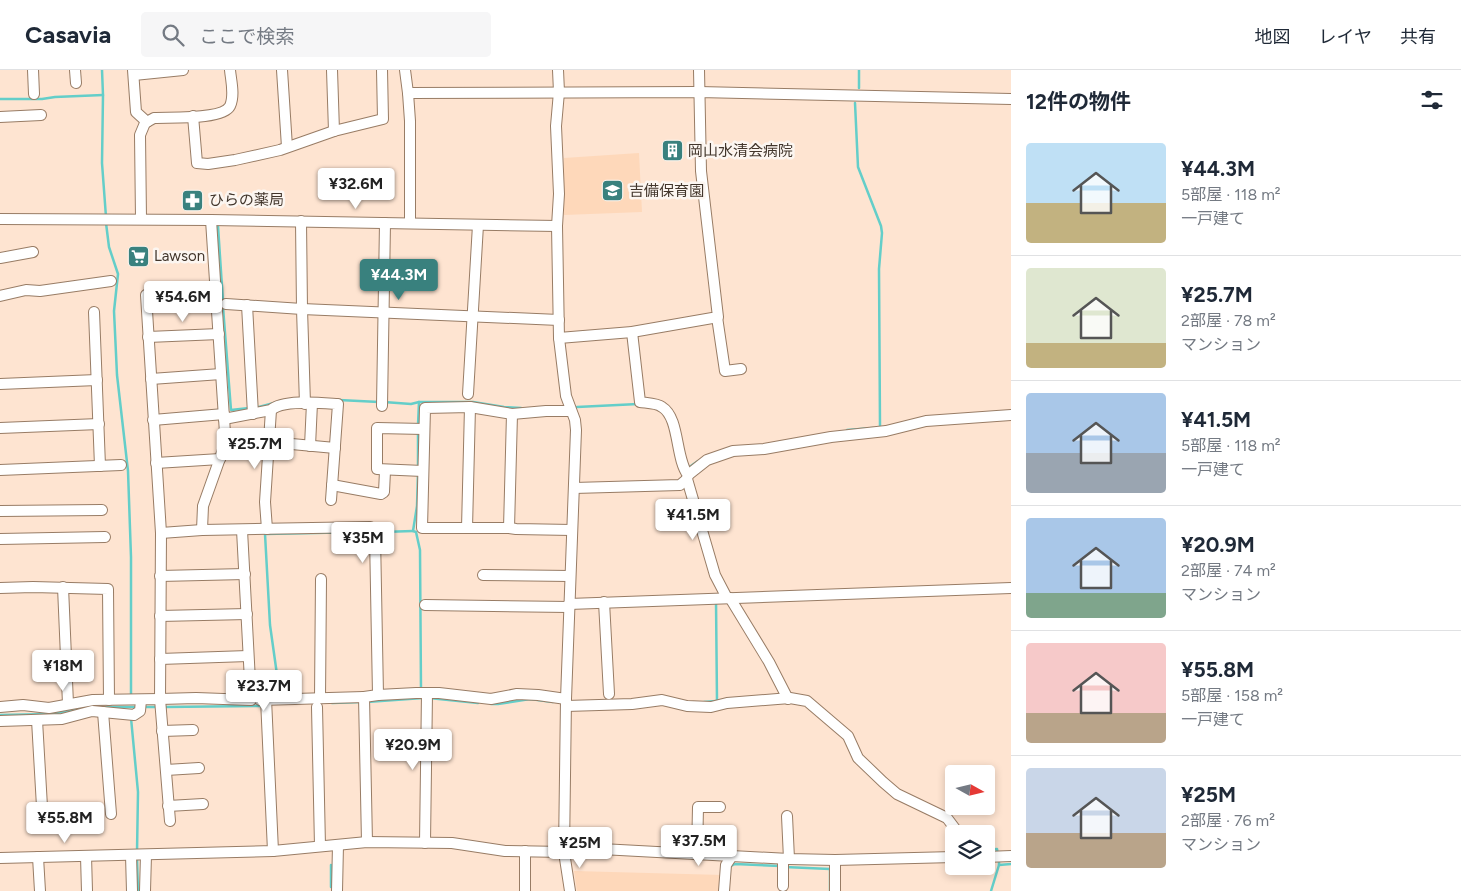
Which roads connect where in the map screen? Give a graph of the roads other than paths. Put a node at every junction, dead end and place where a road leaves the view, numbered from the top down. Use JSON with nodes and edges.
{"nodes":[{"id":1,"x":33,"y":70,"type":"edge"},
{"id":2,"x":75,"y":70,"type":"edge"},
{"id":3,"x":182,"y":70,"type":"edge"},
{"id":4,"x":230,"y":70,"type":"edge"},
{"id":5,"x":282,"y":70,"type":"edge"},
{"id":6,"x":332,"y":70,"type":"edge"},
{"id":7,"x":382,"y":70,"type":"edge"},
{"id":8,"x":405,"y":70,"type":"edge"},
{"id":9,"x":558,"y":70,"type":"edge"},
{"id":10,"x":699,"y":70,"type":"edge"},
{"id":11,"x":133,"y":72,"type":"edge"},
{"id":12,"x":76,"y":83,"type":"dead end"},
{"id":13,"x":559,"y":92,"type":"junction"},
{"id":14,"x":699,"y":92,"type":"junction"},
{"id":15,"x":408,"y":93,"type":"junction"},
{"id":16,"x":34,"y":94,"type":"dead end"},
{"id":17,"x":1011,"y":99,"type":"edge"},
{"id":18,"x":41,"y":115,"type":"dead end"},
{"id":19,"x":193,"y":116,"type":"junction"},
{"id":20,"x":0,"y":117,"type":"edge"},
{"id":21,"x":147,"y":122,"type":"junction"},
{"id":22,"x":334,"y":131,"type":"junction"},
{"id":23,"x":287,"y":147,"type":"junction"},
{"id":24,"x":141,"y":219,"type":"junction"},
{"id":25,"x":0,"y":220,"type":"edge"},
{"id":26,"x":211,"y":220,"type":"junction"},
{"id":27,"x":302,"y":221,"type":"junction"},
{"id":28,"x":385,"y":223,"type":"junction"},
{"id":29,"x":410,"y":224,"type":"junction"},
{"id":30,"x":478,"y":225,"type":"junction"},
{"id":31,"x":557,"y":226,"type":"junction"},
{"id":32,"x":34,"y":252,"type":"dead end"},
{"id":33,"x":0,"y":258,"type":"edge"},
{"id":34,"x":111,"y":281,"type":"dead end"},
{"id":35,"x":216,"y":289,"type":"junction"},
{"id":36,"x":0,"y":296,"type":"edge"},
{"id":37,"x":226,"y":304,"type":"dead end"},
{"id":38,"x":247,"y":305,"type":"junction"},
{"id":39,"x":302,"y":309,"type":"junction"},
{"id":40,"x":94,"y":312,"type":"dead end"},
{"id":41,"x":384,"y":312,"type":"junction"},
{"id":42,"x":473,"y":316,"type":"junction"},
{"id":43,"x":717,"y":317,"type":"junction"},
{"id":44,"x":559,"y":320,"type":"junction"},
{"id":45,"x":632,"y":332,"type":"junction"},
{"id":46,"x":219,"y":334,"type":"junction"},
{"id":47,"x":148,"y":337,"type":"junction"},
{"id":48,"x":559,"y":338,"type":"junction"},
{"id":49,"x":741,"y":369,"type":"dead end"},
{"id":50,"x":221,"y":374,"type":"junction"},
{"id":51,"x":151,"y":379,"type":"junction"},
{"id":52,"x":97,"y":380,"type":"junction"},
{"id":53,"x":0,"y":384,"type":"edge"},
{"id":54,"x":468,"y":394,"type":"dead end"},
{"id":55,"x":309,"y":403,"type":"junction"},
{"id":56,"x":382,"y":404,"type":"dead end"},
{"id":57,"x":470,"y":407,"type":"junction"},
{"id":58,"x":253,"y":410,"type":"junction"},
{"id":59,"x":271,"y":410,"type":"junction"},
{"id":60,"x":570,"y":411,"type":"junction"},
{"id":61,"x":512,"y":414,"type":"junction"},
{"id":62,"x":1011,"y":415,"type":"edge"},
{"id":63,"x":224,"y":417,"type":"junction"},
{"id":64,"x":153,"y":420,"type":"junction"},
{"id":65,"x":99,"y":424,"type":"junction"},
{"id":66,"x":0,"y":428,"type":"edge"},
{"id":67,"x":420,"y":429,"type":"junction"},
{"id":68,"x":270,"y":442,"type":"junction"},
{"id":69,"x":310,"y":446,"type":"junction"},
{"id":70,"x":336,"y":448,"type":"junction"},
{"id":71,"x":220,"y":459,"type":"junction"},
{"id":72,"x":156,"y":462,"type":"junction"},
{"id":73,"x":121,"y":465,"type":"dead end"},
{"id":74,"x":100,"y":466,"type":"junction"},
{"id":75,"x":0,"y":470,"type":"edge"},
{"id":76,"x":385,"y":471,"type":"junction"},
{"id":77,"x":420,"y":471,"type":"junction"},
{"id":78,"x":685,"y":476,"type":"junction"},
{"id":79,"x":332,"y":485,"type":"junction"},
{"id":80,"x":574,"y":488,"type":"junction"},
{"id":81,"x":330,"y":500,"type":"dead end"},
{"id":82,"x":102,"y":510,"type":"dead end"},
{"id":83,"x":0,"y":511,"type":"edge"},
{"id":84,"x":467,"y":528,"type":"junction"},
{"id":85,"x":509,"y":528,"type":"junction"},
{"id":86,"x":267,"y":529,"type":"junction"},
{"id":87,"x":202,"y":530,"type":"junction"},
{"id":88,"x":242,"y":530,"type":"junction"},
{"id":89,"x":572,"y":530,"type":"junction"},
{"id":90,"x":161,"y":534,"type":"junction"},
{"id":91,"x":105,"y":537,"type":"dead end"},
{"id":92,"x":0,"y":539,"type":"edge"},
{"id":93,"x":245,"y":574,"type":"junction"},
{"id":94,"x":483,"y":575,"type":"dead end"},
{"id":95,"x":160,"y":576,"type":"junction"},
{"id":96,"x":570,"y":576,"type":"junction"},
{"id":97,"x":321,"y":578,"type":"dead end"},
{"id":98,"x":0,"y":588,"type":"edge"},
{"id":99,"x":63,"y":588,"type":"junction"},
{"id":100,"x":1011,"y":588,"type":"edge"},
{"id":101,"x":722,"y":598,"type":"junction"},
{"id":102,"x":604,"y":602,"type":"junction"},
{"id":103,"x":569,"y":605,"type":"junction"},
{"id":104,"x":425,"y":606,"type":"dead end"},
{"id":105,"x":246,"y":614,"type":"junction"},
{"id":106,"x":160,"y":616,"type":"junction"},
{"id":107,"x":248,"y":656,"type":"junction"},
{"id":108,"x":160,"y":659,"type":"junction"},
{"id":109,"x":609,"y":694,"type":"dead end"},
{"id":110,"x":378,"y":695,"type":"junction"},
{"id":111,"x":424,"y":695,"type":"junction"},
{"id":112,"x":786,"y":696,"type":"junction"},
{"id":113,"x":109,"y":700,"type":"junction"},
{"id":114,"x":250,"y":700,"type":"junction"},
{"id":115,"x":364,"y":700,"type":"junction"},
{"id":116,"x":566,"y":702,"type":"junction"},
{"id":117,"x":318,"y":703,"type":"junction"},
{"id":118,"x":68,"y":704,"type":"junction"},
{"id":119,"x":266,"y":704,"type":"junction"},
{"id":120,"x":160,"y":705,"type":"junction"},
{"id":121,"x":136,"y":706,"type":"junction"},
{"id":122,"x":0,"y":707,"type":"edge"},
{"id":123,"x":103,"y":712,"type":"junction"},
{"id":124,"x":37,"y":720,"type":"junction"},
{"id":125,"x":0,"y":721,"type":"edge"},
{"id":126,"x":193,"y":730,"type":"dead end"},
{"id":127,"x":162,"y":731,"type":"junction"},
{"id":128,"x":199,"y":768,"type":"dead end"},
{"id":129,"x":166,"y":770,"type":"junction"},
{"id":130,"x":204,"y":804,"type":"dead end"},
{"id":131,"x":168,"y":806,"type":"junction"},
{"id":132,"x":720,"y":807,"type":"dead end"},
{"id":133,"x":111,"y":814,"type":"dead end"},
{"id":134,"x":786,"y":816,"type":"dead end"},
{"id":135,"x":170,"y":821,"type":"dead end"},
{"id":136,"x":43,"y":824,"type":"dead end"},
{"id":137,"x":952,"y":825,"type":"edge"},
{"id":138,"x":366,"y":842,"type":"junction"},
{"id":139,"x":425,"y":843,"type":"junction"},
{"id":140,"x":338,"y":845,"type":"junction"},
{"id":141,"x":320,"y":846,"type":"junction"},
{"id":142,"x":564,"y":850,"type":"junction"},
{"id":143,"x":273,"y":851,"type":"junction"},
{"id":144,"x":526,"y":851,"type":"junction"},
{"id":145,"x":697,"y":854,"type":"junction"},
{"id":146,"x":138,"y":855,"type":"junction"},
{"id":147,"x":86,"y":856,"type":"junction"},
{"id":148,"x":732,"y":856,"type":"junction"},
{"id":149,"x":38,"y":857,"type":"junction"},
{"id":150,"x":945,"y":857,"type":"edge"},
{"id":151,"x":0,"y":858,"type":"edge"},
{"id":152,"x":835,"y":860,"type":"junction"},
{"id":153,"x":785,"y":863,"type":"junction"},
{"id":154,"x":782,"y":886,"type":"dead end"},
{"id":155,"x":40,"y":891,"type":"edge"},
{"id":156,"x":88,"y":891,"type":"edge"},
{"id":157,"x":132,"y":891,"type":"edge"},
{"id":158,"x":145,"y":891,"type":"edge"},
{"id":159,"x":337,"y":891,"type":"edge"},
{"id":160,"x":525,"y":891,"type":"edge"},
{"id":161,"x":570,"y":891,"type":"edge"},
{"id":162,"x":724,"y":891,"type":"edge"},
{"id":163,"x":835,"y":891,"type":"edge"}],
"edges":[{"from":1,"to":16,"type":"street"},
{"from":2,"to":12,"type":"street"},
{"from":3,"to":11,"type":"street"},
{"from":4,"to":19,"type":"street"},
{"from":5,"to":23,"type":"street"},
{"from":6,"to":22,"type":"street"},
{"from":7,"to":22,"type":"street"},
{"from":8,"to":15,"type":"street"},
{"from":9,"to":13,"type":"street"},
{"from":10,"to":14,"type":"street"},
{"from":11,"to":21,"type":"street"},
{"from":13,"to":14,"type":"street"},
{"from":13,"to":15,"type":"street"},
{"from":13,"to":31,"type":"street"},
{"from":14,"to":17,"type":"street"},
{"from":14,"to":43,"type":"street"},
{"from":15,"to":29,"type":"street"},
{"from":18,"to":20,"type":"street"},
{"from":19,"to":21,"type":"street"},
{"from":19,"to":23,"type":"street"},
{"from":21,"to":24,"type":"street"},
{"from":22,"to":23,"type":"street"},
{"from":24,"to":25,"type":"street"},
{"from":24,"to":26,"type":"street"},
{"from":26,"to":27,"type":"street"},
{"from":26,"to":35,"type":"street"},
{"from":27,"to":28,"type":"street"},
{"from":27,"to":39,"type":"street"},
{"from":28,"to":29,"type":"street"},
{"from":28,"to":41,"type":"street"},
{"from":29,"to":30,"type":"street"},
{"from":30,"to":31,"type":"street"},
{"from":30,"to":42,"type":"street"},
{"from":31,"to":44,"type":"street"},
{"from":32,"to":33,"type":"street"},
{"from":34,"to":36,"type":"street"},
{"from":35,"to":46,"type":"street"},
{"from":35,"to":47,"type":"street"},
{"from":37,"to":38,"type":"street"},
{"from":38,"to":39,"type":"street"},
{"from":38,"to":58,"type":"street"},
{"from":39,"to":41,"type":"street"},
{"from":39,"to":55,"type":"street"},
{"from":40,"to":52,"type":"street"},
{"from":41,"to":42,"type":"street"},
{"from":41,"to":56,"type":"street"},
{"from":42,"to":44,"type":"street"},
{"from":42,"to":54,"type":"street"},
{"from":43,"to":45,"type":"street"},
{"from":43,"to":49,"type":"street"},
{"from":44,"to":48,"type":"street"},
{"from":45,"to":48,"type":"street"},
{"from":45,"to":78,"type":"street"},
{"from":46,"to":47,"type":"street"},
{"from":46,"to":50,"type":"street"},
{"from":47,"to":51,"type":"street"},
{"from":48,"to":60,"type":"street"},
{"from":50,"to":51,"type":"street"},
{"from":50,"to":63,"type":"street"},
{"from":51,"to":64,"type":"street"},
{"from":52,"to":53,"type":"street"},
{"from":52,"to":65,"type":"street"},
{"from":55,"to":59,"type":"street"},
{"from":55,"to":69,"type":"street"},
{"from":55,"to":70,"type":"street"},
{"from":57,"to":61,"type":"street"},
{"from":57,"to":67,"type":"street"},
{"from":57,"to":84,"type":"street"},
{"from":58,"to":59,"type":"street"},
{"from":58,"to":63,"type":"street"},
{"from":59,"to":68,"type":"street"},
{"from":60,"to":61,"type":"street"},
{"from":60,"to":80,"type":"street"},
{"from":61,"to":85,"type":"street"},
{"from":62,"to":78,"type":"street"},
{"from":63,"to":64,"type":"street"},
{"from":63,"to":71,"type":"street"},
{"from":64,"to":72,"type":"street"},
{"from":65,"to":66,"type":"street"},
{"from":65,"to":74,"type":"street"},
{"from":67,"to":76,"type":"street"},
{"from":67,"to":77,"type":"street"},
{"from":68,"to":69,"type":"street"},
{"from":68,"to":86,"type":"street"},
{"from":69,"to":70,"type":"street"},
{"from":70,"to":79,"type":"street"},
{"from":71,"to":72,"type":"street"},
{"from":71,"to":87,"type":"street"},
{"from":72,"to":90,"type":"street"},
{"from":73,"to":74,"type":"street"},
{"from":74,"to":75,"type":"street"},
{"from":76,"to":77,"type":"street"},
{"from":76,"to":79,"type":"street"},
{"from":77,"to":84,"type":"street"},
{"from":78,"to":80,"type":"street"},
{"from":78,"to":101,"type":"street"},
{"from":79,"to":81,"type":"street"},
{"from":80,"to":89,"type":"street"},
{"from":82,"to":83,"type":"street"},
{"from":84,"to":85,"type":"street"},
{"from":85,"to":89,"type":"street"},
{"from":86,"to":88,"type":"street"},
{"from":86,"to":110,"type":"street"},
{"from":87,"to":88,"type":"street"},
{"from":87,"to":90,"type":"street"},
{"from":88,"to":93,"type":"street"},
{"from":89,"to":96,"type":"street"},
{"from":90,"to":95,"type":"street"},
{"from":91,"to":92,"type":"street"},
{"from":93,"to":95,"type":"street"},
{"from":93,"to":105,"type":"street"},
{"from":94,"to":96,"type":"street"},
{"from":95,"to":106,"type":"street"},
{"from":96,"to":103,"type":"street"},
{"from":97,"to":117,"type":"street"},
{"from":98,"to":99,"type":"street"},
{"from":99,"to":113,"type":"street"},
{"from":99,"to":118,"type":"street"},
{"from":100,"to":101,"type":"street"},
{"from":101,"to":102,"type":"street"},
{"from":101,"to":112,"type":"street"},
{"from":102,"to":103,"type":"street"},
{"from":102,"to":109,"type":"street"},
{"from":103,"to":104,"type":"street"},
{"from":103,"to":116,"type":"street"},
{"from":105,"to":106,"type":"street"},
{"from":105,"to":107,"type":"street"},
{"from":106,"to":108,"type":"street"},
{"from":107,"to":108,"type":"street"},
{"from":107,"to":114,"type":"street"},
{"from":108,"to":120,"type":"street"},
{"from":110,"to":111,"type":"street"},
{"from":110,"to":115,"type":"street"},
{"from":111,"to":116,"type":"street"},
{"from":111,"to":139,"type":"street"},
{"from":112,"to":116,"type":"street"},
{"from":112,"to":137,"type":"street"},
{"from":113,"to":118,"type":"street"},
{"from":113,"to":121,"type":"street"},
{"from":114,"to":119,"type":"street"},
{"from":114,"to":120,"type":"street"},
{"from":115,"to":117,"type":"street"},
{"from":115,"to":138,"type":"street"},
{"from":116,"to":142,"type":"street"},
{"from":117,"to":119,"type":"street"},
{"from":117,"to":141,"type":"street"},
{"from":118,"to":122,"type":"street"},
{"from":119,"to":143,"type":"street"},
{"from":120,"to":121,"type":"street"},
{"from":120,"to":127,"type":"street"},
{"from":121,"to":123,"type":"street"},
{"from":123,"to":124,"type":"street"},
{"from":123,"to":133,"type":"street"},
{"from":124,"to":125,"type":"street"},
{"from":124,"to":136,"type":"street"},
{"from":126,"to":127,"type":"street"},
{"from":127,"to":129,"type":"street"},
{"from":128,"to":129,"type":"street"},
{"from":129,"to":131,"type":"street"},
{"from":130,"to":131,"type":"street"},
{"from":131,"to":135,"type":"street"},
{"from":132,"to":145,"type":"street"},
{"from":134,"to":153,"type":"street"},
{"from":138,"to":139,"type":"street"},
{"from":138,"to":140,"type":"street"},
{"from":139,"to":144,"type":"street"},
{"from":140,"to":141,"type":"street"},
{"from":140,"to":159,"type":"street"},
{"from":141,"to":143,"type":"street"},
{"from":142,"to":144,"type":"street"},
{"from":142,"to":145,"type":"street"},
{"from":142,"to":161,"type":"street"},
{"from":143,"to":146,"type":"street"},
{"from":144,"to":160,"type":"street"},
{"from":145,"to":148,"type":"street"},
{"from":146,"to":147,"type":"street"},
{"from":146,"to":157,"type":"street"},
{"from":146,"to":158,"type":"street"},
{"from":147,"to":149,"type":"street"},
{"from":147,"to":156,"type":"street"},
{"from":148,"to":153,"type":"street"},
{"from":148,"to":162,"type":"street"},
{"from":149,"to":151,"type":"street"},
{"from":149,"to":155,"type":"street"},
{"from":150,"to":152,"type":"street"},
{"from":152,"to":153,"type":"street"},
{"from":152,"to":163,"type":"street"},
{"from":153,"to":154,"type":"street"}]}
